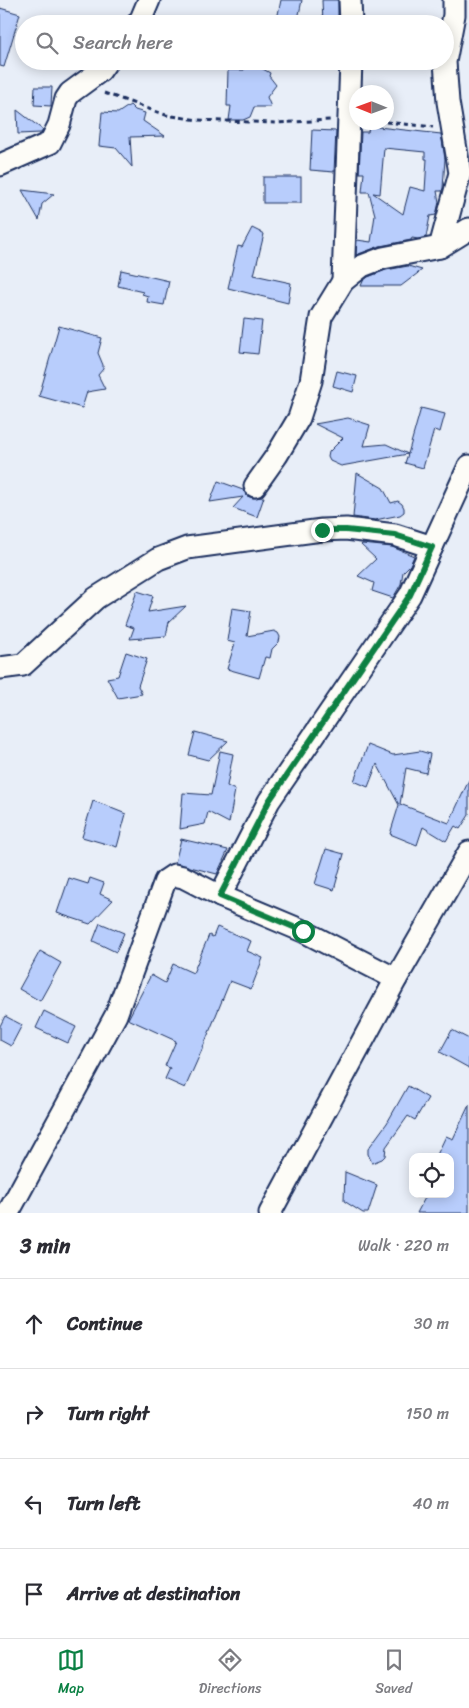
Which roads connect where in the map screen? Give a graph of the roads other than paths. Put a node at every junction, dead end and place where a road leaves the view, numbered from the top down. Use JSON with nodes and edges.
{"nodes":[{"id":1,"x":149,"y":0,"type":"edge"},
{"id":2,"x":350,"y":0,"type":"edge"},
{"id":3,"x":454,"y":0,"type":"edge"},
{"id":4,"x":143,"y":15,"type":"edge"},
{"id":5,"x":351,"y":15,"type":"edge"},
{"id":6,"x":454,"y":15,"type":"edge"},
{"id":7,"x":101,"y":70,"type":"edge"},
{"id":8,"x":351,"y":70,"type":"edge"},
{"id":9,"x":446,"y":70,"type":"edge"},
{"id":10,"x":0,"y":165,"type":"edge"},
{"id":11,"x":469,"y":229,"type":"edge"},
{"id":12,"x":440,"y":247,"type":"junction"},
{"id":13,"x":343,"y":281,"type":"junction"},
{"id":14,"x":469,"y":466,"type":"edge"},
{"id":15,"x":255,"y":486,"type":"dead end"},
{"id":16,"x":432,"y":547,"type":"junction"},
{"id":17,"x":0,"y":668,"type":"edge"},
{"id":18,"x":469,"y":852,"type":"edge"},
{"id":19,"x":220,"y":896,"type":"junction"},
{"id":20,"x":396,"y":979,"type":"junction"},
{"id":21,"x":8,"y":1213,"type":"edge"},
{"id":22,"x":270,"y":1213,"type":"edge"}],
"edges":[{"from":1,"to":4,"type":"street"},
{"from":2,"to":5,"type":"street"},
{"from":3,"to":6,"type":"street"},
{"from":7,"to":10,"type":"street"},
{"from":8,"to":13,"type":"street"},
{"from":9,"to":12,"type":"street"},
{"from":11,"to":12,"type":"street"},
{"from":12,"to":13,"type":"street"},
{"from":13,"to":15,"type":"street"},
{"from":14,"to":16,"type":"street"},
{"from":16,"to":17,"type":"street"},
{"from":16,"to":19,"type":"street"},
{"from":18,"to":20,"type":"street"},
{"from":19,"to":20,"type":"street"},
{"from":19,"to":21,"type":"street"},
{"from":20,"to":22,"type":"street"}]}
